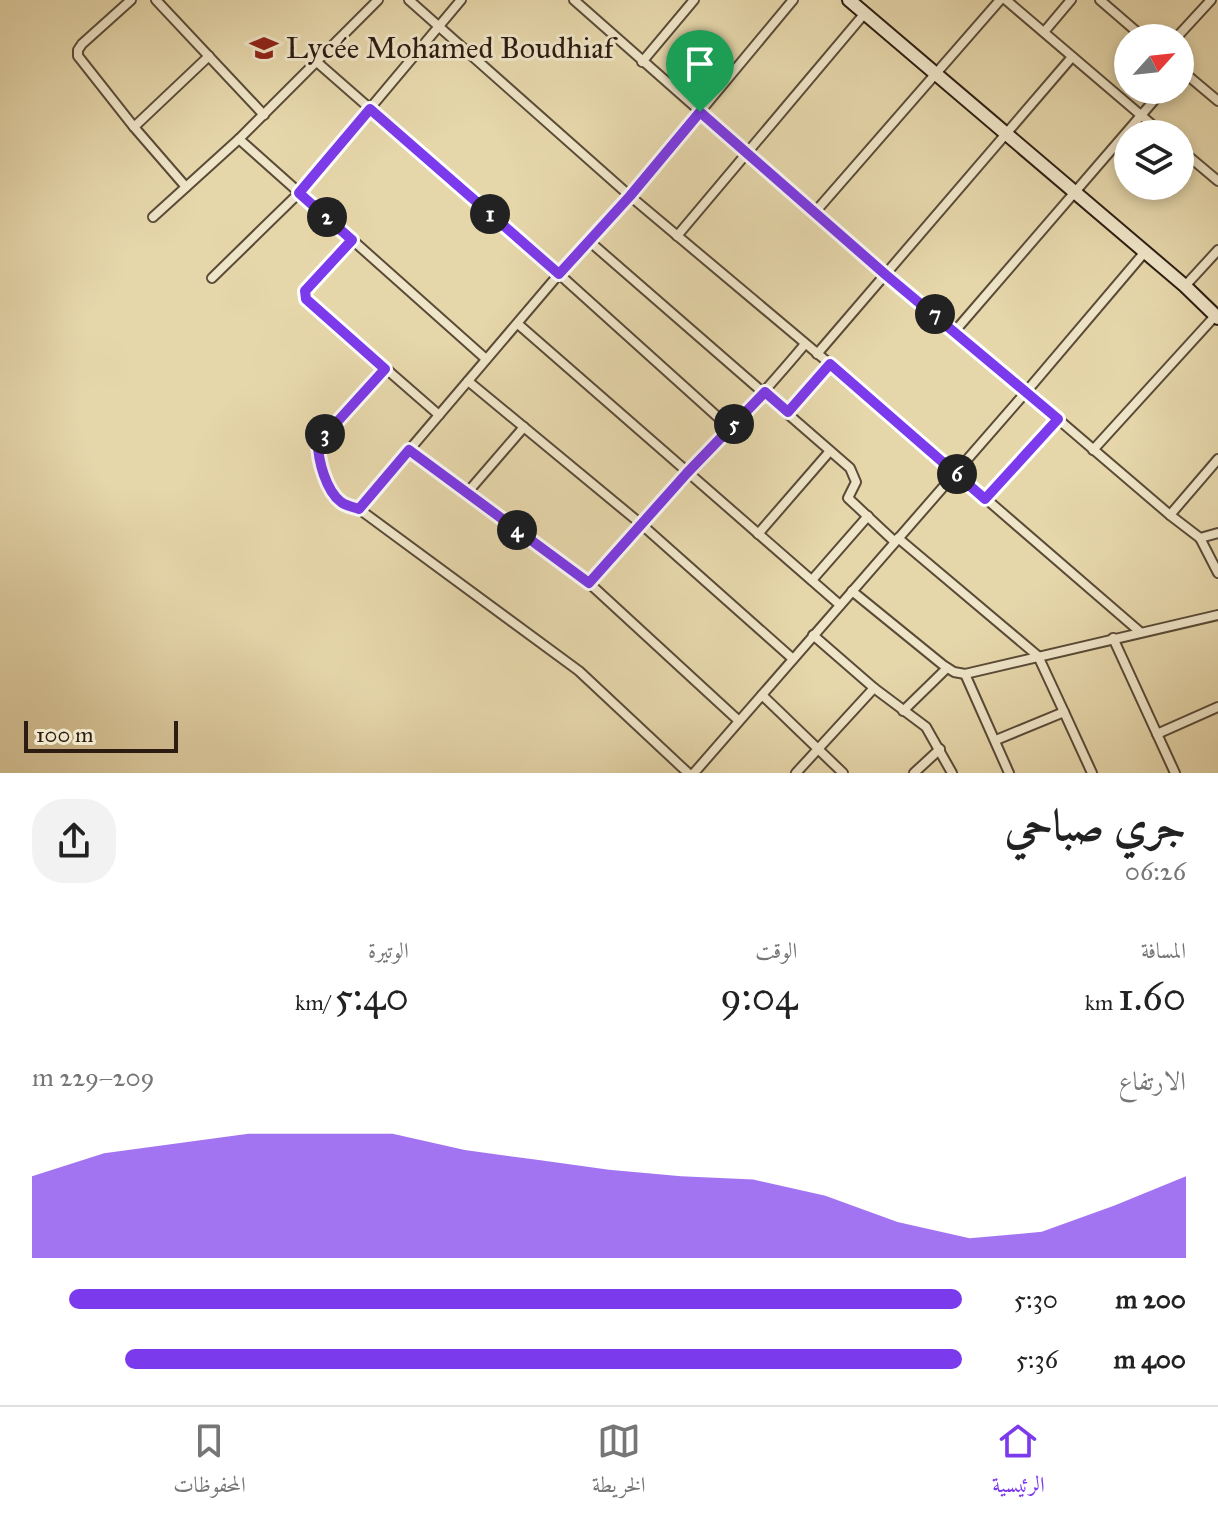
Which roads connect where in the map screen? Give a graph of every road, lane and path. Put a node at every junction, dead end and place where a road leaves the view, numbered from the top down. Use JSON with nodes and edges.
{"nodes":[{"id":1,"x":131,"y":0,"type":"edge"},
{"id":2,"x":156,"y":0,"type":"edge"},
{"id":3,"x":378,"y":0,"type":"edge"},
{"id":4,"x":409,"y":0,"type":"edge"},
{"id":5,"x":461,"y":0,"type":"edge"},
{"id":6,"x":574,"y":0,"type":"edge"},
{"id":7,"x":694,"y":0,"type":"edge"},
{"id":8,"x":793,"y":0,"type":"edge"},
{"id":9,"x":849,"y":0,"type":"edge"},
{"id":10,"x":1000,"y":0,"type":"edge"},
{"id":11,"x":1006,"y":0,"type":"edge"},
{"id":12,"x":1071,"y":0,"type":"edge"},
{"id":13,"x":1100,"y":0,"type":"edge"},
{"id":14,"x":1116,"y":0,"type":"edge"},
{"id":15,"x":1211,"y":0,"type":"edge"},
{"id":16,"x":1109,"y":8,"type":"junction"},
{"id":17,"x":865,"y":13,"type":"junction"},
{"id":18,"x":1128,"y":24,"type":"edge"},
{"id":19,"x":1189,"y":24,"type":"edge"},
{"id":20,"x":439,"y":27,"type":"junction"},
{"id":21,"x":1044,"y":32,"type":"junction"},
{"id":22,"x":209,"y":56,"type":"junction"},
{"id":23,"x":1072,"y":57,"type":"junction"},
{"id":24,"x":642,"y":62,"type":"junction"},
{"id":25,"x":318,"y":63,"type":"junction"},
{"id":26,"x":936,"y":75,"type":"junction"},
{"id":27,"x":1194,"y":80,"type":"edge"},
{"id":28,"x":1217,"y":99,"type":"edge"},
{"id":29,"x":1151,"y":104,"type":"edge"},
{"id":30,"x":370,"y":109,"type":"junction"},
{"id":31,"x":700,"y":112,"type":"junction"},
{"id":32,"x":264,"y":115,"type":"junction"},
{"id":33,"x":1141,"y":116,"type":"junction"},
{"id":34,"x":1146,"y":120,"type":"edge"},
{"id":35,"x":134,"y":127,"type":"junction"},
{"id":36,"x":1006,"y":135,"type":"junction"},
{"id":37,"x":239,"y":139,"type":"junction"},
{"id":38,"x":747,"y":152,"type":"junction"},
{"id":39,"x":1194,"y":161,"type":"edge"},
{"id":40,"x":1218,"y":181,"type":"edge"},
{"id":41,"x":186,"y":187,"type":"junction"},
{"id":42,"x":299,"y":193,"type":"junction"},
{"id":43,"x":1074,"y":193,"type":"junction"},
{"id":44,"x":630,"y":196,"type":"junction"},
{"id":45,"x":816,"y":211,"type":"junction"},
{"id":46,"x":153,"y":217,"type":"dead end"},
{"id":47,"x":677,"y":236,"type":"junction"},
{"id":48,"x":352,"y":240,"type":"junction"},
{"id":49,"x":589,"y":241,"type":"junction"},
{"id":50,"x":1218,"y":250,"type":"edge"},
{"id":51,"x":1144,"y":253,"type":"junction"},
{"id":52,"x":559,"y":274,"type":"junction"},
{"id":53,"x":886,"y":275,"type":"junction"},
{"id":54,"x":212,"y":278,"type":"dead end"},
{"id":55,"x":1185,"y":286,"type":"junction"},
{"id":56,"x":1217,"y":316,"type":"edge"},
{"id":57,"x":518,"y":324,"type":"junction"},
{"id":58,"x":955,"y":331,"type":"junction"},
{"id":59,"x":805,"y":344,"type":"junction"},
{"id":60,"x":817,"y":354,"type":"junction"},
{"id":61,"x":486,"y":359,"type":"junction"},
{"id":62,"x":830,"y":364,"type":"junction"},
{"id":63,"x":385,"y":369,"type":"junction"},
{"id":64,"x":468,"y":381,"type":"junction"},
{"id":65,"x":765,"y":392,"type":"junction"},
{"id":66,"x":1026,"y":392,"type":"junction"},
{"id":67,"x":788,"y":412,"type":"junction"},
{"id":68,"x":439,"y":415,"type":"junction"},
{"id":69,"x":1058,"y":419,"type":"junction"},
{"id":70,"x":524,"y":427,"type":"junction"},
{"id":71,"x":730,"y":428,"type":"junction"},
{"id":72,"x":409,"y":450,"type":"junction"},
{"id":73,"x":1093,"y":450,"type":"junction"},
{"id":74,"x":830,"y":451,"type":"junction"},
{"id":75,"x":1218,"y":459,"type":"edge"},
{"id":76,"x":687,"y":473,"type":"junction"},
{"id":77,"x":955,"y":473,"type":"junction"},
{"id":78,"x":467,"y":493,"type":"junction"},
{"id":79,"x":985,"y":499,"type":"junction"},
{"id":80,"x":359,"y":509,"type":"junction"},
{"id":81,"x":1170,"y":515,"type":"junction"},
{"id":82,"x":868,"y":516,"type":"junction"},
{"id":83,"x":641,"y":524,"type":"junction"},
{"id":84,"x":1218,"y":533,"type":"edge"},
{"id":85,"x":758,"y":534,"type":"junction"},
{"id":86,"x":1200,"y":538,"type":"junction"},
{"id":87,"x":896,"y":540,"type":"junction"},
{"id":88,"x":1218,"y":573,"type":"edge"},
{"id":89,"x":812,"y":580,"type":"junction"},
{"id":90,"x":589,"y":583,"type":"junction"},
{"id":91,"x":852,"y":591,"type":"junction"},
{"id":92,"x":840,"y":605,"type":"junction"},
{"id":93,"x":1218,"y":615,"type":"edge"},
{"id":94,"x":1139,"y":631,"type":"junction"},
{"id":95,"x":813,"y":635,"type":"junction"},
{"id":96,"x":1113,"y":638,"type":"junction"},
{"id":97,"x":1038,"y":656,"type":"junction"},
{"id":98,"x":793,"y":659,"type":"junction"},
{"id":99,"x":947,"y":668,"type":"junction"},
{"id":100,"x":965,"y":674,"type":"junction"},
{"id":101,"x":874,"y":688,"type":"junction"},
{"id":102,"x":762,"y":695,"type":"junction"},
{"id":103,"x":1218,"y":707,"type":"edge"},
{"id":104,"x":903,"y":711,"type":"junction"},
{"id":105,"x":1064,"y":712,"type":"junction"},
{"id":106,"x":739,"y":721,"type":"junction"},
{"id":107,"x":1157,"y":734,"type":"junction"},
{"id":108,"x":996,"y":740,"type":"junction"},
{"id":109,"x":820,"y":748,"type":"junction"},
{"id":110,"x":940,"y":749,"type":"junction"},
{"id":111,"x":691,"y":773,"type":"edge"},
{"id":112,"x":796,"y":773,"type":"edge"},
{"id":113,"x":843,"y":773,"type":"edge"},
{"id":114,"x":914,"y":773,"type":"edge"},
{"id":115,"x":952,"y":773,"type":"edge"},
{"id":116,"x":1009,"y":773,"type":"edge"},
{"id":117,"x":1092,"y":773,"type":"edge"},
{"id":118,"x":1175,"y":773,"type":"edge"}],
"edges":[{"from":1,"to":35,"type":"street"},
{"from":2,"to":22,"type":"street"},
{"from":3,"to":25,"type":"street"},
{"from":4,"to":20,"type":"street"},
{"from":5,"to":20,"type":"street"},
{"from":6,"to":24,"type":"street"},
{"from":7,"to":24,"type":"street"},
{"from":8,"to":31,"type":"street"},
{"from":9,"to":17,"type":"main road"},
{"from":10,"to":26,"type":"street"},
{"from":11,"to":21,"type":"street"},
{"from":12,"to":21,"type":"street"},
{"from":13,"to":16,"type":"street"},
{"from":14,"to":16,"type":"street"},
{"from":15,"to":19,"type":"street"},
{"from":16,"to":18,"type":"street"},
{"from":17,"to":26,"type":"main road"},
{"from":17,"to":38,"type":"street"},
{"from":20,"to":30,"type":"street"},
{"from":20,"to":44,"type":"street"},
{"from":21,"to":23,"type":"street"},
{"from":22,"to":32,"type":"street"},
{"from":22,"to":35,"type":"street"},
{"from":23,"to":33,"type":"street"},
{"from":23,"to":36,"type":"street"},
{"from":24,"to":31,"type":"street"},
{"from":25,"to":30,"type":"street"},
{"from":25,"to":32,"type":"street"},
{"from":26,"to":36,"type":"main road"},
{"from":26,"to":45,"type":"street"},
{"from":27,"to":28,"type":"street"},
{"from":29,"to":33,"type":"street"},
{"from":30,"to":42,"type":"street"},
{"from":30,"to":52,"type":"street"},
{"from":31,"to":38,"type":"street"},
{"from":31,"to":44,"type":"street"},
{"from":32,"to":37,"type":"street"},
{"from":33,"to":34,"type":"street"},
{"from":33,"to":43,"type":"street"},
{"from":35,"to":41,"type":"street"},
{"from":36,"to":43,"type":"main road"},
{"from":36,"to":53,"type":"street"},
{"from":37,"to":41,"type":"street"},
{"from":37,"to":42,"type":"street"},
{"from":38,"to":45,"type":"street"},
{"from":38,"to":47,"type":"street"},
{"from":39,"to":40,"type":"street"},
{"from":41,"to":46,"type":"street"},
{"from":42,"to":48,"type":"street"},
{"from":42,"to":54,"type":"street"},
{"from":43,"to":51,"type":"main road"},
{"from":43,"to":58,"type":"street"},
{"from":44,"to":47,"type":"street"},
{"from":44,"to":49,"type":"street"},
{"from":45,"to":53,"type":"street"},
{"from":47,"to":59,"type":"street"},
{"from":48,"to":61,"type":"street"},
{"from":48,"to":63,"type":"street"},
{"from":49,"to":52,"type":"street"},
{"from":49,"to":65,"type":"street"},
{"from":50,"to":55,"type":"street"},
{"from":51,"to":55,"type":"main road"},
{"from":51,"to":66,"type":"street"},
{"from":52,"to":57,"type":"street"},
{"from":52,"to":71,"type":"street"},
{"from":53,"to":58,"type":"street"},
{"from":53,"to":60,"type":"street"},
{"from":55,"to":56,"type":"main road"},
{"from":56,"to":73,"type":"street"},
{"from":57,"to":61,"type":"street"},
{"from":57,"to":76,"type":"street"},
{"from":58,"to":66,"type":"street"},
{"from":59,"to":60,"type":"street"},
{"from":59,"to":65,"type":"street"},
{"from":60,"to":62,"type":"street"},
{"from":61,"to":64,"type":"street"},
{"from":62,"to":67,"type":"street"},
{"from":62,"to":77,"type":"street"},
{"from":63,"to":68,"type":"street"},
{"from":63,"to":80,"type":"street"},
{"from":64,"to":68,"type":"street"},
{"from":64,"to":70,"type":"street"},
{"from":65,"to":67,"type":"street"},
{"from":65,"to":71,"type":"street"},
{"from":66,"to":69,"type":"street"},
{"from":66,"to":77,"type":"street"},
{"from":67,"to":74,"type":"street"},
{"from":68,"to":72,"type":"street"},
{"from":69,"to":73,"type":"street"},
{"from":69,"to":79,"type":"street"},
{"from":70,"to":78,"type":"street"},
{"from":70,"to":83,"type":"street"},
{"from":71,"to":76,"type":"street"},
{"from":72,"to":78,"type":"street"},
{"from":72,"to":80,"type":"street"},
{"from":73,"to":81,"type":"street"},
{"from":74,"to":82,"type":"street"},
{"from":74,"to":85,"type":"street"},
{"from":75,"to":81,"type":"street"},
{"from":76,"to":83,"type":"street"},
{"from":76,"to":85,"type":"street"},
{"from":77,"to":79,"type":"street"},
{"from":77,"to":87,"type":"street"},
{"from":78,"to":90,"type":"street"},
{"from":79,"to":94,"type":"street"},
{"from":80,"to":111,"type":"street"},
{"from":81,"to":86,"type":"street"},
{"from":82,"to":87,"type":"street"},
{"from":82,"to":89,"type":"street"},
{"from":83,"to":90,"type":"street"},
{"from":83,"to":98,"type":"street"},
{"from":84,"to":86,"type":"street"},
{"from":85,"to":89,"type":"street"},
{"from":86,"to":88,"type":"street"},
{"from":87,"to":91,"type":"street"},
{"from":87,"to":97,"type":"street"},
{"from":89,"to":92,"type":"street"},
{"from":90,"to":106,"type":"street"},
{"from":91,"to":92,"type":"street"},
{"from":91,"to":99,"type":"street"},
{"from":92,"to":95,"type":"street"},
{"from":93,"to":94,"type":"street"},
{"from":94,"to":96,"type":"street"},
{"from":95,"to":98,"type":"street"},
{"from":95,"to":101,"type":"street"},
{"from":96,"to":97,"type":"street"},
{"from":96,"to":107,"type":"street"},
{"from":97,"to":100,"type":"street"},
{"from":97,"to":105,"type":"street"},
{"from":98,"to":102,"type":"street"},
{"from":99,"to":100,"type":"street"},
{"from":99,"to":104,"type":"street"},
{"from":100,"to":108,"type":"street"},
{"from":101,"to":104,"type":"street"},
{"from":101,"to":109,"type":"street"},
{"from":102,"to":106,"type":"street"},
{"from":102,"to":109,"type":"street"},
{"from":103,"to":107,"type":"street"},
{"from":104,"to":110,"type":"street"},
{"from":105,"to":108,"type":"street"},
{"from":105,"to":117,"type":"street"},
{"from":106,"to":111,"type":"street"},
{"from":107,"to":118,"type":"street"},
{"from":108,"to":116,"type":"street"},
{"from":109,"to":112,"type":"street"},
{"from":109,"to":113,"type":"street"},
{"from":110,"to":114,"type":"street"},
{"from":110,"to":115,"type":"street"}]}
